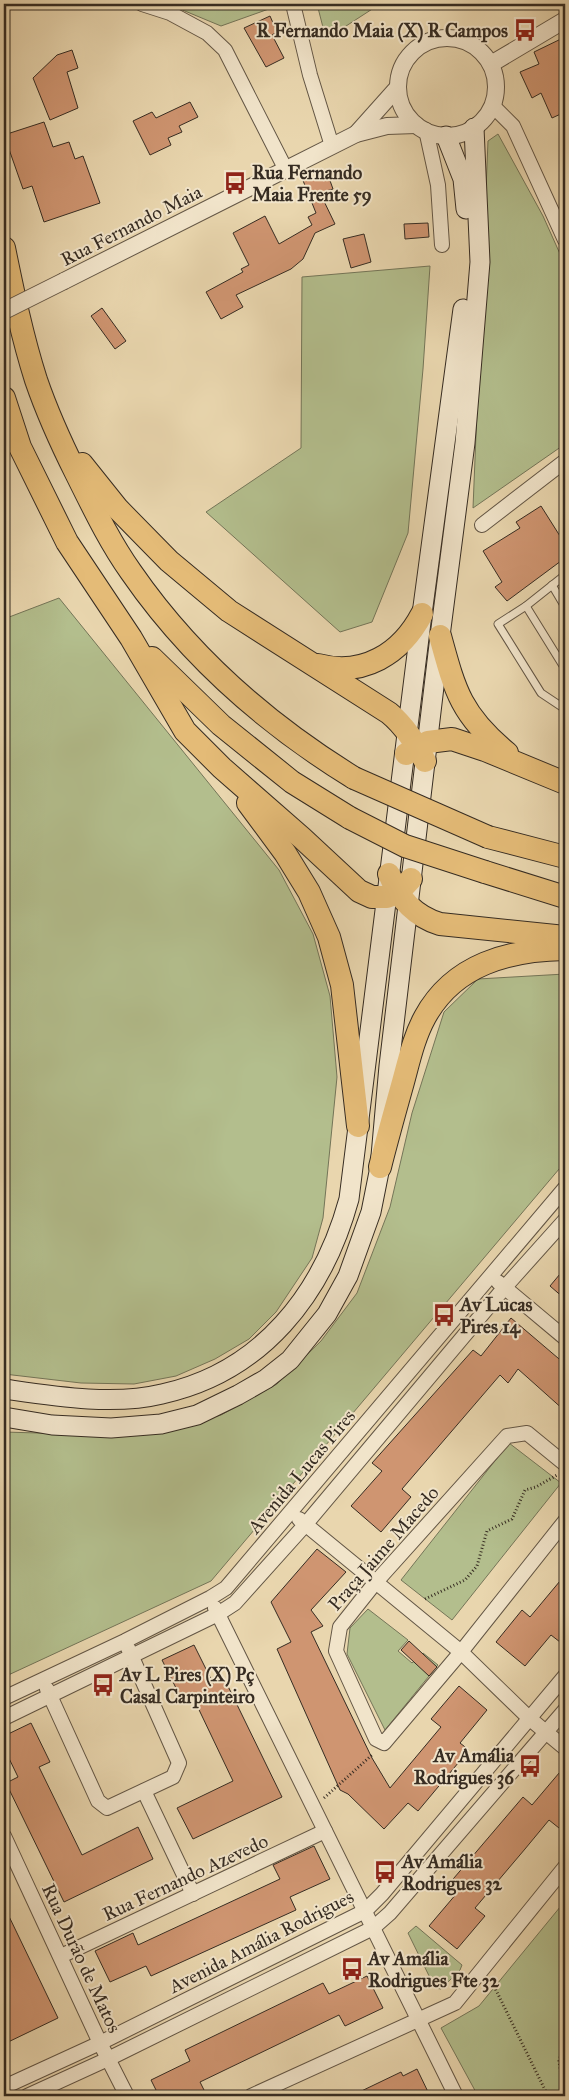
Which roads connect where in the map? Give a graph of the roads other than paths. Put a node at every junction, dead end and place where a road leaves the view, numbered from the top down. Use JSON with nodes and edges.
{"nodes":[{"id":1,"x":142,"y":4,"type":"edge"},
{"id":2,"x":293,"y":4,"type":"edge"},
{"id":3,"x":565,"y":20,"type":"edge"},
{"id":4,"x":491,"y":64,"type":"junction"},
{"id":5,"x":398,"y":87,"type":"junction"},
{"id":6,"x":492,"y":106,"type":"junction"},
{"id":7,"x":421,"y":128,"type":"junction"},
{"id":8,"x":474,"y":128,"type":"junction"},
{"id":9,"x":356,"y":134,"type":"junction"},
{"id":10,"x":446,"y":136,"type":"junction"},
{"id":11,"x":332,"y":146,"type":"junction"},
{"id":12,"x":286,"y":170,"type":"junction"},
{"id":13,"x":565,"y":240,"type":"edge"},
{"id":14,"x":442,"y":245,"type":"dead end"},
{"id":15,"x":4,"y":248,"type":"edge"},
{"id":16,"x":4,"y":311,"type":"edge"},
{"id":17,"x":4,"y":398,"type":"edge"},
{"id":18,"x":55,"y":430,"type":"junction"},
{"id":19,"x":565,"y":461,"type":"edge"},
{"id":20,"x":482,"y":525,"type":"dead end"},
{"id":21,"x":565,"y":575,"type":"edge"},
{"id":22,"x":552,"y":585,"type":"junction"},
{"id":23,"x":526,"y":606,"type":"junction"},
{"id":24,"x":565,"y":607,"type":"edge"},
{"id":25,"x":422,"y":614,"type":"junction"},
{"id":26,"x":440,"y":636,"type":"junction"},
{"id":27,"x":131,"y":638,"type":"junction"},
{"id":28,"x":312,"y":663,"type":"junction"},
{"id":29,"x":565,"y":669,"type":"edge"},
{"id":30,"x":565,"y":709,"type":"edge"},
{"id":31,"x":416,"y":747,"type":"junction"},
{"id":32,"x":222,"y":768,"type":"junction"},
{"id":33,"x":532,"y":770,"type":"junction"},
{"id":34,"x":565,"y":783,"type":"edge"},
{"id":35,"x":565,"y":857,"type":"edge"},
{"id":36,"x":399,"y":890,"type":"junction"},
{"id":37,"x":565,"y":897,"type":"edge"},
{"id":38,"x":565,"y":937,"type":"edge"},
{"id":39,"x":565,"y":949,"type":"edge"},
{"id":40,"x":358,"y":1126,"type":"junction"},
{"id":41,"x":380,"y":1167,"type":"junction"},
{"id":42,"x":565,"y":1188,"type":"edge"},
{"id":43,"x":565,"y":1220,"type":"edge"},
{"id":44,"x":491,"y":1277,"type":"junction"},
{"id":45,"x":505,"y":1287,"type":"junction"},
{"id":46,"x":565,"y":1338,"type":"edge"},
{"id":47,"x":4,"y":1389,"type":"edge"},
{"id":48,"x":4,"y":1417,"type":"edge"},
{"id":49,"x":562,"y":1468,"type":"edge"},
{"id":50,"x":291,"y":1511,"type":"junction"},
{"id":51,"x":565,"y":1521,"type":"edge"},
{"id":52,"x":305,"y":1525,"type":"junction"},
{"id":53,"x":375,"y":1583,"type":"junction"},
{"id":54,"x":210,"y":1598,"type":"junction"},
{"id":55,"x":218,"y":1614,"type":"junction"},
{"id":56,"x":125,"y":1641,"type":"junction"},
{"id":57,"x":461,"y":1652,"type":"junction"},
{"id":58,"x":132,"y":1656,"type":"junction"},
{"id":59,"x":565,"y":1676,"type":"edge"},
{"id":60,"x":43,"y":1679,"type":"junction"},
{"id":61,"x":50,"y":1696,"type":"junction"},
{"id":62,"x":4,"y":1698,"type":"edge"},
{"id":63,"x":565,"y":1710,"type":"edge"},
{"id":64,"x":4,"y":1718,"type":"edge"},
{"id":65,"x":529,"y":1718,"type":"junction"},
{"id":66,"x":546,"y":1732,"type":"junction"},
{"id":67,"x":565,"y":1748,"type":"edge"},
{"id":68,"x":144,"y":1791,"type":"junction"},
{"id":69,"x":325,"y":1831,"type":"junction"},
{"id":70,"x":4,"y":1836,"type":"edge"},
{"id":71,"x":565,"y":1867,"type":"edge"},
{"id":72,"x":192,"y":1894,"type":"junction"},
{"id":73,"x":365,"y":1911,"type":"junction"},
{"id":74,"x":373,"y":1928,"type":"junction"},
{"id":75,"x":61,"y":1956,"type":"junction"},
{"id":76,"x":418,"y":2020,"type":"junction"},
{"id":77,"x":100,"y":2043,"type":"junction"},
{"id":78,"x":108,"y":2059,"type":"junction"},
{"id":79,"x":4,"y":2087,"type":"edge"},
{"id":80,"x":27,"y":2096,"type":"edge"},
{"id":81,"x":127,"y":2096,"type":"edge"},
{"id":82,"x":251,"y":2096,"type":"edge"},
{"id":83,"x":456,"y":2096,"type":"edge"}],
"edges":[{"from":1,"to":12,"type":"street"},
{"from":2,"to":11,"type":"street"},
{"from":3,"to":4,"type":"street"},
{"from":4,"to":5,"type":"street"},
{"from":4,"to":6,"type":"street"},
{"from":5,"to":7,"type":"street"},
{"from":5,"to":9,"type":"street","name":"Rua Fernando Maia"},
{"from":6,"to":8,"type":"street"},
{"from":6,"to":13,"type":"street"},
{"from":7,"to":9,"type":"street","name":"Rua Fernando Maia"},
{"from":7,"to":10,"type":"street"},
{"from":7,"to":14,"type":"street"},
{"from":8,"to":10,"type":"street"},
{"from":8,"to":26,"type":"main road"},
{"from":9,"to":11,"type":"street","name":"Rua Fernando Maia"},
{"from":10,"to":25,"type":"main road"},
{"from":11,"to":12,"type":"street","name":"Rua Fernando Maia"},
{"from":12,"to":16,"type":"street","name":"Rua Fernando Maia","bridge":true},
{"from":15,"to":18,"type":"highway"},
{"from":17,"to":27,"type":"highway"},
{"from":18,"to":28,"type":"highway"},
{"from":18,"to":35,"type":"highway","bridge":true},
{"from":19,"to":20,"type":"street"},
{"from":21,"to":22,"type":"lane"},
{"from":22,"to":23,"type":"lane"},
{"from":22,"to":24,"type":"lane"},
{"from":23,"to":29,"type":"lane"},
{"from":23,"to":30,"type":"lane"},
{"from":25,"to":28,"type":"highway"},
{"from":25,"to":31,"type":"main road"},
{"from":26,"to":31,"type":"main road"},
{"from":26,"to":33,"type":"highway"},
{"from":27,"to":32,"type":"highway"},
{"from":27,"to":37,"type":"highway","bridge":true},
{"from":28,"to":31,"type":"highway"},
{"from":31,"to":33,"type":"highway"},
{"from":31,"to":36,"type":"main road"},
{"from":32,"to":36,"type":"highway"},
{"from":32,"to":40,"type":"highway"},
{"from":33,"to":34,"type":"highway"},
{"from":36,"to":38,"type":"highway"},
{"from":36,"to":40,"type":"main road"},
{"from":36,"to":41,"type":"main road"},
{"from":39,"to":41,"type":"highway"},
{"from":40,"to":47,"type":"main road"},
{"from":41,"to":48,"type":"main road"},
{"from":42,"to":44,"type":"street","name":"Avenida Lucas Pires"},
{"from":43,"to":45,"type":"street","name":"Avenida Lucas Pires"},
{"from":44,"to":45,"type":"street"},
{"from":44,"to":50,"type":"street","name":"Avenida Lucas Pires"},
{"from":45,"to":46,"type":"street"},
{"from":45,"to":52,"type":"street","name":"Avenida Lucas Pires"},
{"from":49,"to":53,"type":"street","name":"Praça Jaime Macedo"},
{"from":50,"to":52,"type":"street"},
{"from":50,"to":54,"type":"street","name":"Avenida Lucas Pires"},
{"from":51,"to":57,"type":"street"},
{"from":52,"to":53,"type":"street"},
{"from":52,"to":55,"type":"street","name":"Avenida Lucas Pires"},
{"from":53,"to":57,"type":"street"},
{"from":53,"to":57,"type":"street","name":"Praça Jaime Macedo"},
{"from":54,"to":55,"type":"street"},
{"from":54,"to":56,"type":"street","name":"Avenida Lucas Pires"},
{"from":55,"to":58,"type":"street","name":"Avenida Lucas Pires"},
{"from":55,"to":69,"type":"street"},
{"from":56,"to":58,"type":"street"},
{"from":56,"to":60,"type":"street","name":"Avenida Lucas Pires"},
{"from":57,"to":65,"type":"street"},
{"from":58,"to":61,"type":"street","name":"Avenida Lucas Pires"},
{"from":58,"to":68,"type":"street"},
{"from":59,"to":65,"type":"street","name":"Avenida Amália Rodrigues"},
{"from":60,"to":61,"type":"street"},
{"from":60,"to":62,"type":"street","name":"Avenida Lucas Pires"},
{"from":61,"to":64,"type":"street","name":"Avenida Lucas Pires"},
{"from":61,"to":68,"type":"street"},
{"from":63,"to":66,"type":"street","name":"Avenida Amália Rodrigues"},
{"from":65,"to":66,"type":"street"},
{"from":65,"to":73,"type":"street","name":"Avenida Amália Rodrigues"},
{"from":66,"to":67,"type":"street"},
{"from":66,"to":74,"type":"street","name":"Avenida Amália Rodrigues"},
{"from":68,"to":72,"type":"street"},
{"from":69,"to":72,"type":"street","name":"Rua Fernando Azevedo"},
{"from":69,"to":73,"type":"street"},
{"from":70,"to":75,"type":"street","name":"Rua Durão de Matos"},
{"from":71,"to":76,"type":"street"},
{"from":72,"to":75,"type":"street","name":"Rua Fernando Azevedo"},
{"from":73,"to":74,"type":"street"},
{"from":73,"to":77,"type":"street","name":"Avenida Amália Rodrigues"},
{"from":74,"to":76,"type":"street"},
{"from":74,"to":78,"type":"street","name":"Avenida Amália Rodrigues"},
{"from":75,"to":77,"type":"street","name":"Rua Durão de Matos"},
{"from":76,"to":82,"type":"street"},
{"from":76,"to":83,"type":"street"},
{"from":77,"to":78,"type":"street","name":"Rua Durão de Matos"},
{"from":77,"to":79,"type":"street","name":"Avenida Amália Rodrigues"},
{"from":78,"to":80,"type":"street","name":"Avenida Amália Rodrigues"},
{"from":78,"to":81,"type":"street","name":"Rua Durão de Matos"}]}
